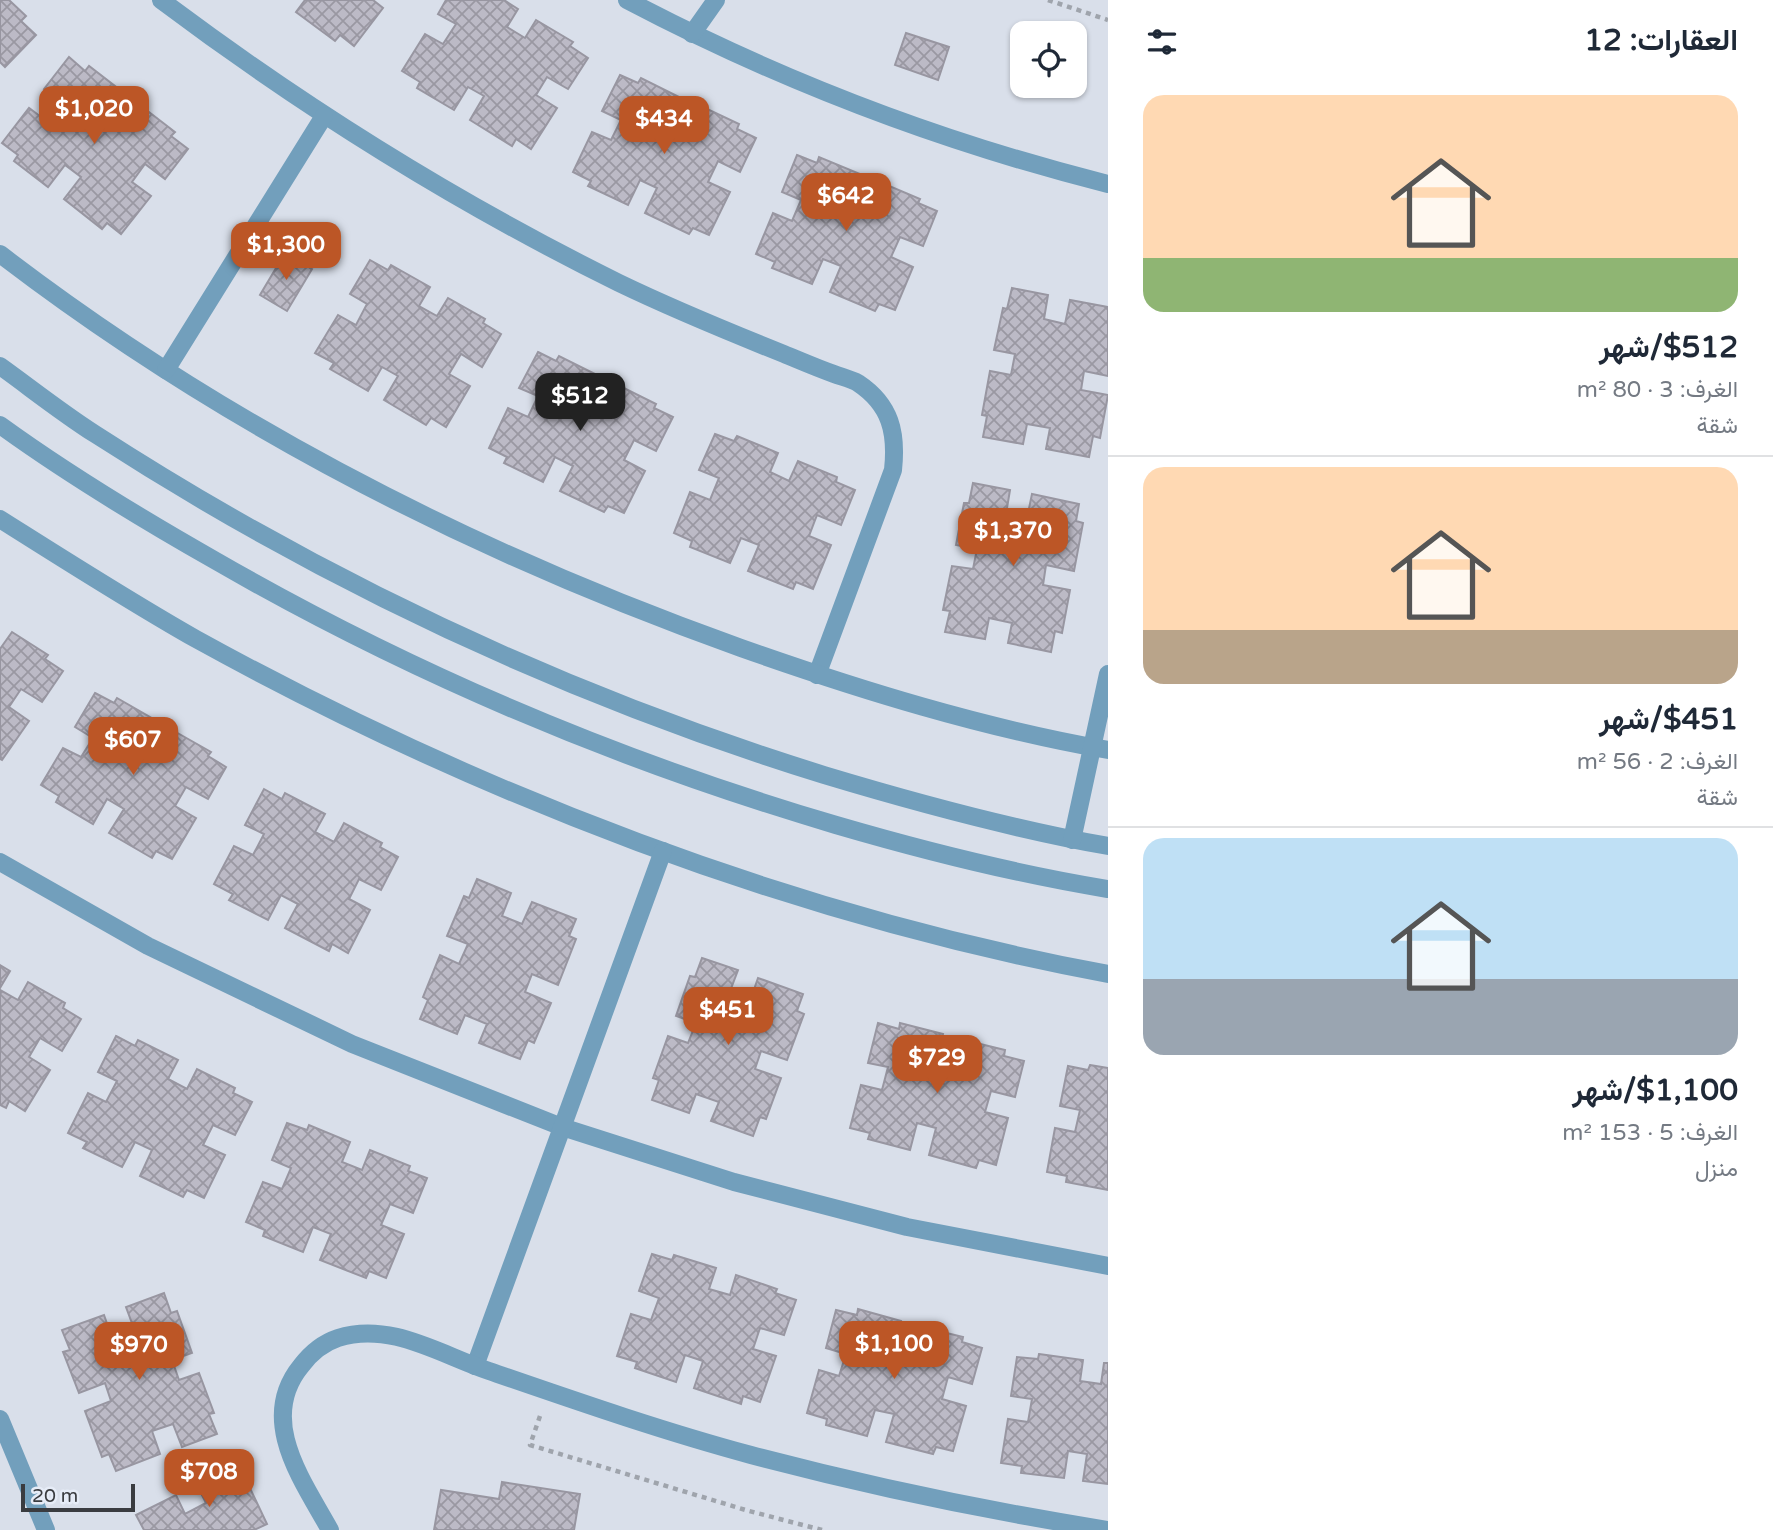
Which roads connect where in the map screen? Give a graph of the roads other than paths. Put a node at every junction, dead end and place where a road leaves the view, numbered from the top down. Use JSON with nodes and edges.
{"nodes":[{"id":1,"x":161,"y":0,"type":"edge"},
{"id":2,"x":627,"y":0,"type":"edge"},
{"id":3,"x":716,"y":0,"type":"edge"},
{"id":4,"x":692,"y":34,"type":"junction"},
{"id":5,"x":324,"y":116,"type":"junction"},
{"id":6,"x":1108,"y":184,"type":"edge"},
{"id":7,"x":0,"y":254,"type":"edge"},
{"id":8,"x":0,"y":366,"type":"edge"},
{"id":9,"x":166,"y":370,"type":"junction"},
{"id":10,"x":0,"y":425,"type":"edge"},
{"id":11,"x":0,"y":519,"type":"edge"},
{"id":12,"x":1108,"y":674,"type":"edge"},
{"id":13,"x":817,"y":675,"type":"junction"},
{"id":14,"x":1100,"y":748,"type":"edge"},
{"id":15,"x":1072,"y":840,"type":"junction"},
{"id":16,"x":1108,"y":846,"type":"edge"},
{"id":17,"x":663,"y":851,"type":"junction"},
{"id":18,"x":0,"y":862,"type":"edge"},
{"id":19,"x":1108,"y":889,"type":"edge"},
{"id":20,"x":1108,"y":974,"type":"edge"},
{"id":21,"x":562,"y":1127,"type":"junction"},
{"id":22,"x":1108,"y":1266,"type":"edge"},
{"id":23,"x":475,"y":1366,"type":"junction"},
{"id":24,"x":0,"y":1419,"type":"edge"},
{"id":25,"x":1029,"y":1524,"type":"edge"},
{"id":26,"x":46,"y":1530,"type":"edge"},
{"id":27,"x":330,"y":1530,"type":"edge"},
{"id":28,"x":1108,"y":1530,"type":"edge"}],
"edges":[{"from":1,"to":5,"type":"street"},
{"from":2,"to":4,"type":"street"},
{"from":3,"to":4,"type":"street"},
{"from":4,"to":6,"type":"street"},
{"from":5,"to":9,"type":"street"},
{"from":5,"to":13,"type":"street"},
{"from":7,"to":9,"type":"street"},
{"from":8,"to":15,"type":"street"},
{"from":9,"to":13,"type":"street"},
{"from":10,"to":19,"type":"street"},
{"from":11,"to":17,"type":"street"},
{"from":12,"to":14,"type":"street"},
{"from":13,"to":14,"type":"street"},
{"from":14,"to":15,"type":"street"},
{"from":15,"to":16,"type":"street"},
{"from":17,"to":20,"type":"street"},
{"from":17,"to":21,"type":"street"},
{"from":18,"to":21,"type":"street"},
{"from":21,"to":22,"type":"street"},
{"from":21,"to":23,"type":"street"},
{"from":23,"to":25,"type":"street"},
{"from":23,"to":27,"type":"street"},
{"from":24,"to":26,"type":"street"},
{"from":25,"to":28,"type":"street"}]}
